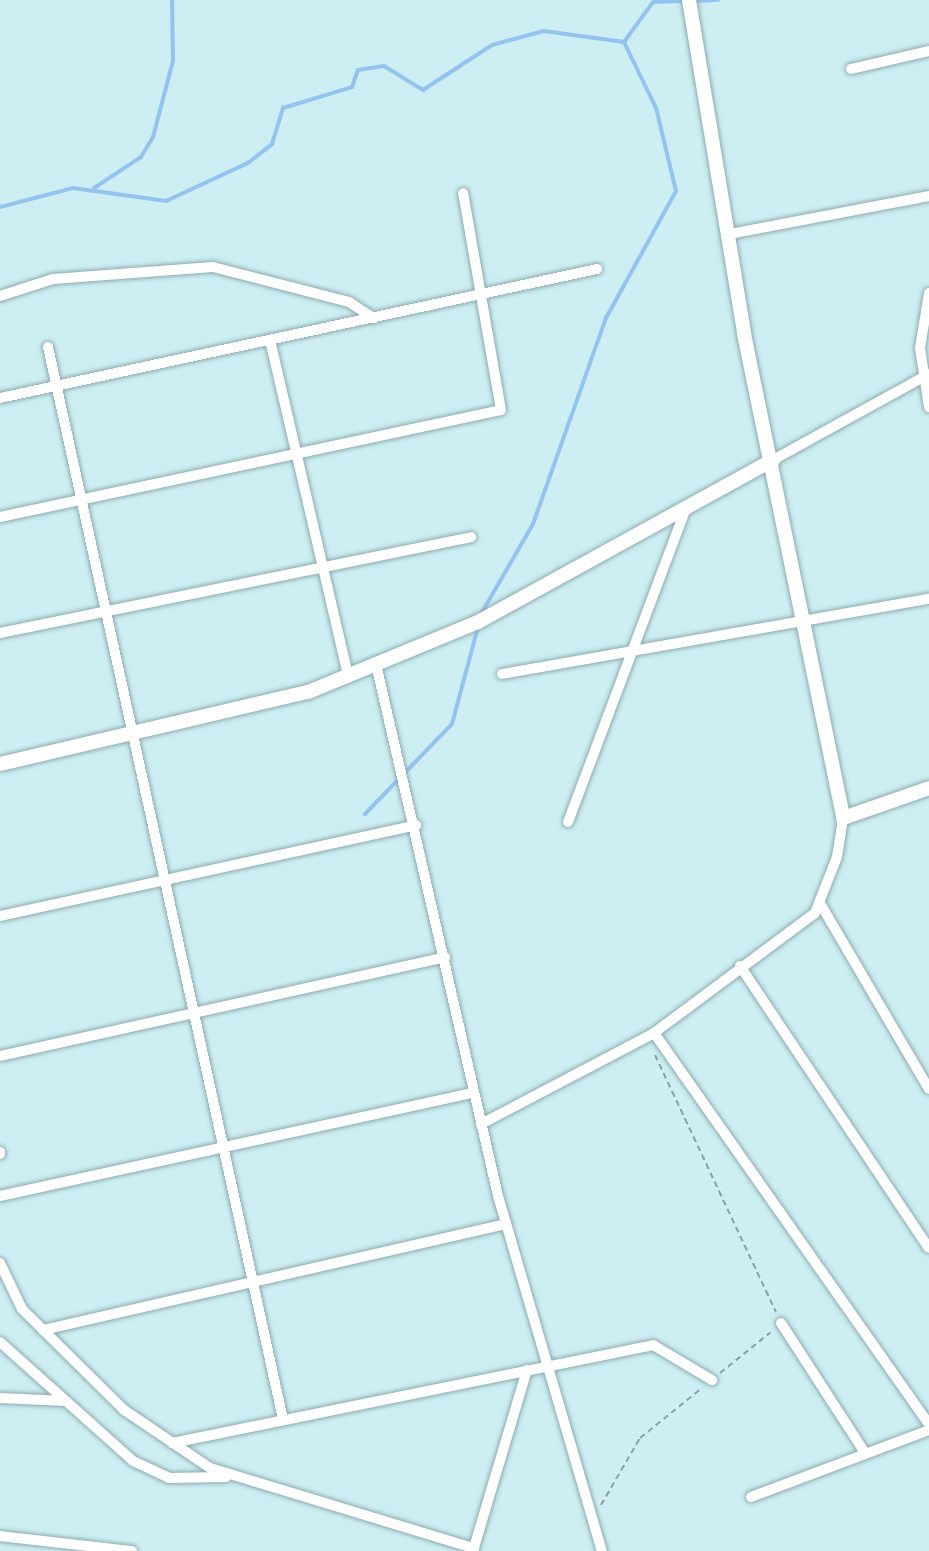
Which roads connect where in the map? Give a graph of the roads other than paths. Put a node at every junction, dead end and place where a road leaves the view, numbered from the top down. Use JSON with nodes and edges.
{"nodes":[{"id":1,"x":689,"y":0,"type":"edge"},
{"id":2,"x":929,"y":51,"type":"edge"},
{"id":3,"x":851,"y":69,"type":"dead end"},
{"id":4,"x":463,"y":193,"type":"dead end"},
{"id":5,"x":929,"y":196,"type":"edge"},
{"id":6,"x":730,"y":234,"type":"junction"},
{"id":7,"x":597,"y":269,"type":"dead end"},
{"id":8,"x":929,"y":293,"type":"edge"},
{"id":9,"x":482,"y":295,"type":"junction"},
{"id":10,"x":0,"y":296,"type":"edge"},
{"id":11,"x":374,"y":318,"type":"junction"},
{"id":12,"x":270,"y":340,"type":"junction"},
{"id":13,"x":48,"y":347,"type":"dead end"},
{"id":14,"x":925,"y":375,"type":"edge"},
{"id":15,"x":57,"y":385,"type":"junction"},
{"id":16,"x":0,"y":398,"type":"edge"},
{"id":17,"x":929,"y":407,"type":"edge"},
{"id":18,"x":296,"y":453,"type":"junction"},
{"id":19,"x":773,"y":460,"type":"junction"},
{"id":20,"x":82,"y":500,"type":"junction"},
{"id":21,"x":686,"y":508,"type":"junction"},
{"id":22,"x":0,"y":517,"type":"edge"},
{"id":23,"x":471,"y":537,"type":"dead end"},
{"id":24,"x":323,"y":567,"type":"junction"},
{"id":25,"x":929,"y":599,"type":"edge"},
{"id":26,"x":106,"y":611,"type":"junction"},
{"id":27,"x":807,"y":620,"type":"junction"},
{"id":28,"x":0,"y":633,"type":"edge"},
{"id":29,"x":637,"y":654,"type":"junction"},
{"id":30,"x":376,"y":664,"type":"junction"},
{"id":31,"x":502,"y":674,"type":"dead end"},
{"id":32,"x":348,"y":675,"type":"junction"},
{"id":33,"x":132,"y":735,"type":"junction"},
{"id":34,"x":0,"y":764,"type":"edge"},
{"id":35,"x":929,"y":788,"type":"edge"},
{"id":36,"x":843,"y":818,"type":"junction"},
{"id":37,"x":568,"y":822,"type":"dead end"},
{"id":38,"x":416,"y":825,"type":"junction"},
{"id":39,"x":165,"y":880,"type":"junction"},
{"id":40,"x":821,"y":905,"type":"junction"},
{"id":41,"x":0,"y":916,"type":"edge"},
{"id":42,"x":445,"y":957,"type":"junction"},
{"id":43,"x":740,"y":966,"type":"junction"},
{"id":44,"x":195,"y":1014,"type":"junction"},
{"id":45,"x":654,"y":1033,"type":"junction"},
{"id":46,"x":0,"y":1056,"type":"edge"},
{"id":47,"x":929,"y":1089,"type":"edge"},
{"id":48,"x":474,"y":1093,"type":"junction"},
{"id":49,"x":481,"y":1124,"type":"junction"},
{"id":50,"x":224,"y":1148,"type":"junction"},
{"id":51,"x":0,"y":1196,"type":"edge"},
{"id":52,"x":506,"y":1224,"type":"junction"},
{"id":53,"x":929,"y":1248,"type":"edge"},
{"id":54,"x":0,"y":1263,"type":"edge"},
{"id":55,"x":252,"y":1279,"type":"junction"},
{"id":56,"x":781,"y":1323,"type":"road end"},
{"id":57,"x":43,"y":1330,"type":"junction"},
{"id":58,"x":0,"y":1342,"type":"edge"},
{"id":59,"x":549,"y":1366,"type":"junction"},
{"id":60,"x":527,"y":1370,"type":"junction"},
{"id":61,"x":712,"y":1380,"type":"road end"},
{"id":62,"x":0,"y":1398,"type":"edge"},
{"id":63,"x":65,"y":1401,"type":"junction"},
{"id":64,"x":282,"y":1415,"type":"junction"},
{"id":65,"x":929,"y":1428,"type":"edge"},
{"id":66,"x":172,"y":1443,"type":"junction"},
{"id":67,"x":865,"y":1453,"type":"junction"},
{"id":68,"x":236,"y":1477,"type":"junction"},
{"id":69,"x":751,"y":1497,"type":"dead end"},
{"id":70,"x":0,"y":1536,"type":"edge"},
{"id":71,"x":473,"y":1550,"type":"edge"},
{"id":72,"x":132,"y":1551,"type":"edge"},
{"id":73,"x":602,"y":1551,"type":"edge"}],
"edges":[{"from":1,"to":6,"type":"street"},
{"from":2,"to":3,"type":"street"},
{"from":4,"to":9,"type":"street"},
{"from":5,"to":6,"type":"street"},
{"from":6,"to":19,"type":"street"},
{"from":7,"to":9,"type":"street"},
{"from":8,"to":14,"type":"street"},
{"from":9,"to":11,"type":"street"},
{"from":9,"to":18,"type":"street"},
{"from":10,"to":11,"type":"street"},
{"from":11,"to":12,"type":"street"},
{"from":12,"to":15,"type":"street"},
{"from":12,"to":18,"type":"street"},
{"from":13,"to":15,"type":"street"},
{"from":14,"to":17,"type":"street"},
{"from":14,"to":19,"type":"street"},
{"from":15,"to":16,"type":"street"},
{"from":15,"to":20,"type":"street"},
{"from":18,"to":20,"type":"street"},
{"from":18,"to":24,"type":"street"},
{"from":19,"to":21,"type":"street"},
{"from":19,"to":27,"type":"street"},
{"from":20,"to":22,"type":"street"},
{"from":20,"to":26,"type":"street"},
{"from":21,"to":29,"type":"street"},
{"from":21,"to":30,"type":"street"},
{"from":23,"to":24,"type":"street"},
{"from":24,"to":26,"type":"street"},
{"from":24,"to":32,"type":"street"},
{"from":25,"to":27,"type":"street"},
{"from":26,"to":28,"type":"street"},
{"from":26,"to":33,"type":"street"},
{"from":27,"to":29,"type":"street"},
{"from":27,"to":36,"type":"street"},
{"from":29,"to":31,"type":"street"},
{"from":29,"to":37,"type":"street"},
{"from":30,"to":32,"type":"street"},
{"from":30,"to":38,"type":"street"},
{"from":32,"to":33,"type":"street"},
{"from":33,"to":34,"type":"street"},
{"from":33,"to":39,"type":"street"},
{"from":35,"to":36,"type":"street"},
{"from":36,"to":40,"type":"street"},
{"from":38,"to":39,"type":"street"},
{"from":38,"to":42,"type":"street"},
{"from":39,"to":41,"type":"street"},
{"from":39,"to":44,"type":"street"},
{"from":40,"to":43,"type":"street"},
{"from":40,"to":47,"type":"street"},
{"from":42,"to":44,"type":"street"},
{"from":42,"to":48,"type":"street"},
{"from":43,"to":45,"type":"street"},
{"from":43,"to":53,"type":"street"},
{"from":44,"to":46,"type":"street"},
{"from":44,"to":50,"type":"street"},
{"from":45,"to":49,"type":"street"},
{"from":45,"to":65,"type":"street"},
{"from":48,"to":49,"type":"street"},
{"from":48,"to":50,"type":"street"},
{"from":49,"to":52,"type":"street"},
{"from":50,"to":51,"type":"street"},
{"from":50,"to":55,"type":"street"},
{"from":52,"to":55,"type":"street"},
{"from":52,"to":59,"type":"street"},
{"from":54,"to":57,"type":"street"},
{"from":55,"to":57,"type":"street"},
{"from":55,"to":64,"type":"street"},
{"from":56,"to":67,"type":"street"},
{"from":57,"to":66,"type":"street"},
{"from":58,"to":63,"type":"street"},
{"from":59,"to":60,"type":"street"},
{"from":59,"to":61,"type":"street"},
{"from":59,"to":73,"type":"street"},
{"from":60,"to":64,"type":"street"},
{"from":60,"to":71,"type":"street"},
{"from":62,"to":63,"type":"street"},
{"from":63,"to":68,"type":"street"},
{"from":64,"to":66,"type":"street"},
{"from":65,"to":67,"type":"street"},
{"from":66,"to":68,"type":"street"},
{"from":67,"to":69,"type":"street"},
{"from":68,"to":71,"type":"street"},
{"from":70,"to":72,"type":"street"}]}
